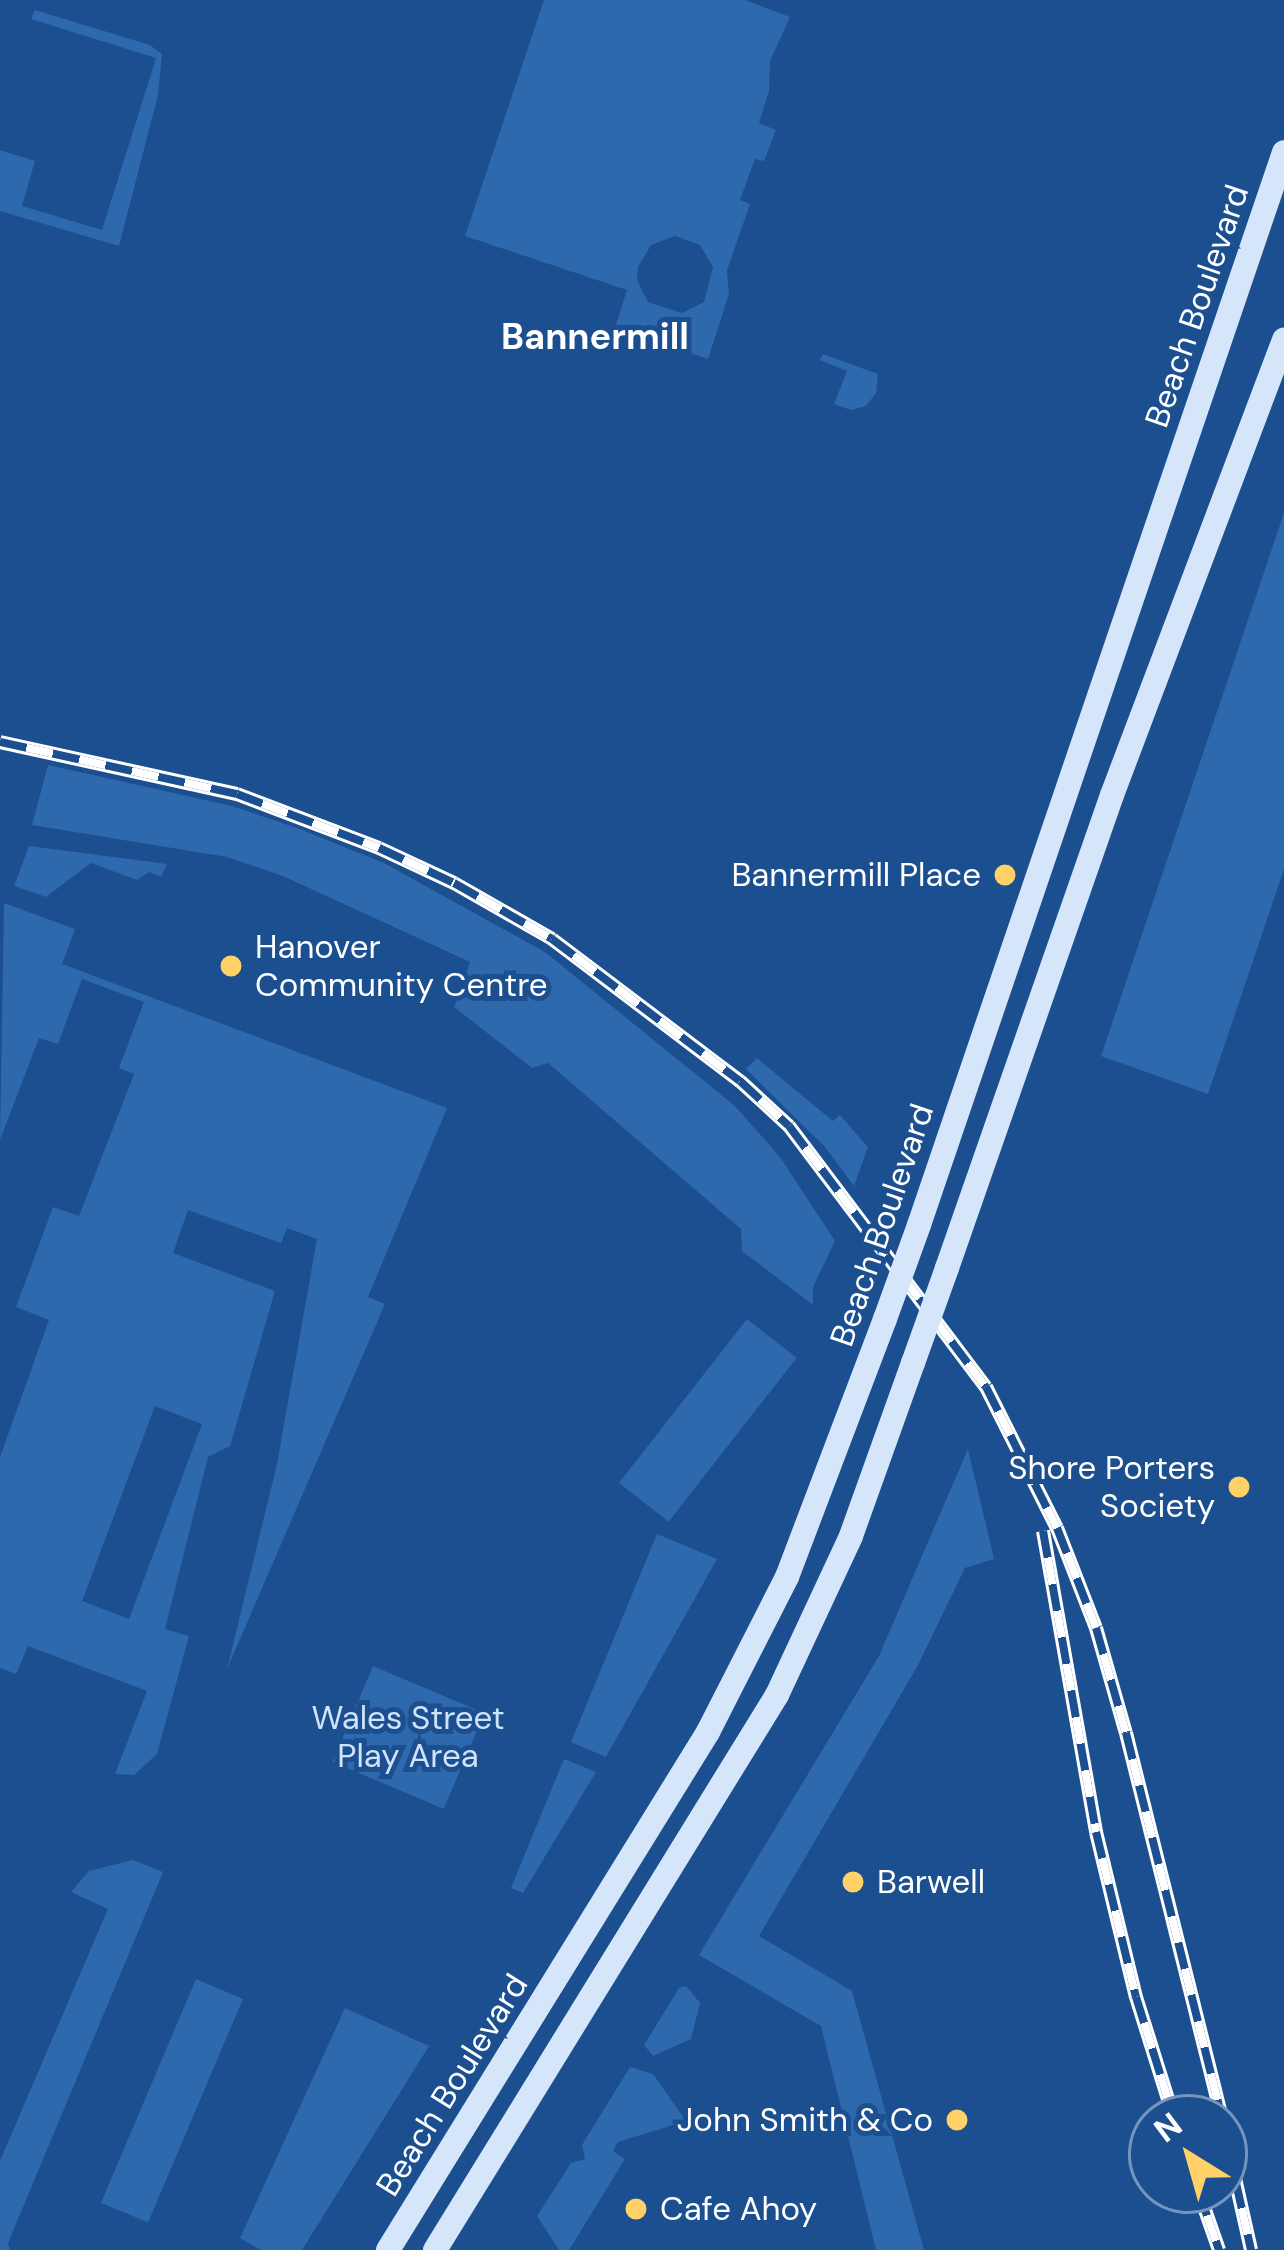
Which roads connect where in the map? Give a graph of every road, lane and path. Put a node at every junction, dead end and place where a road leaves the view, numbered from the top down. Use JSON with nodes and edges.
{"nodes":[{"id":1,"x":1284,"y":152,"type":"edge"},
{"id":2,"x":1284,"y":339,"type":"edge"},
{"id":3,"x":388,"y":2250,"type":"edge"},
{"id":4,"x":435,"y":2250,"type":"edge"}],
"edges":[{"from":1,"to":3,"type":"street","name":"Beach Boulevard","bridge":true},
{"from":2,"to":4,"type":"street","bridge":true}]}
